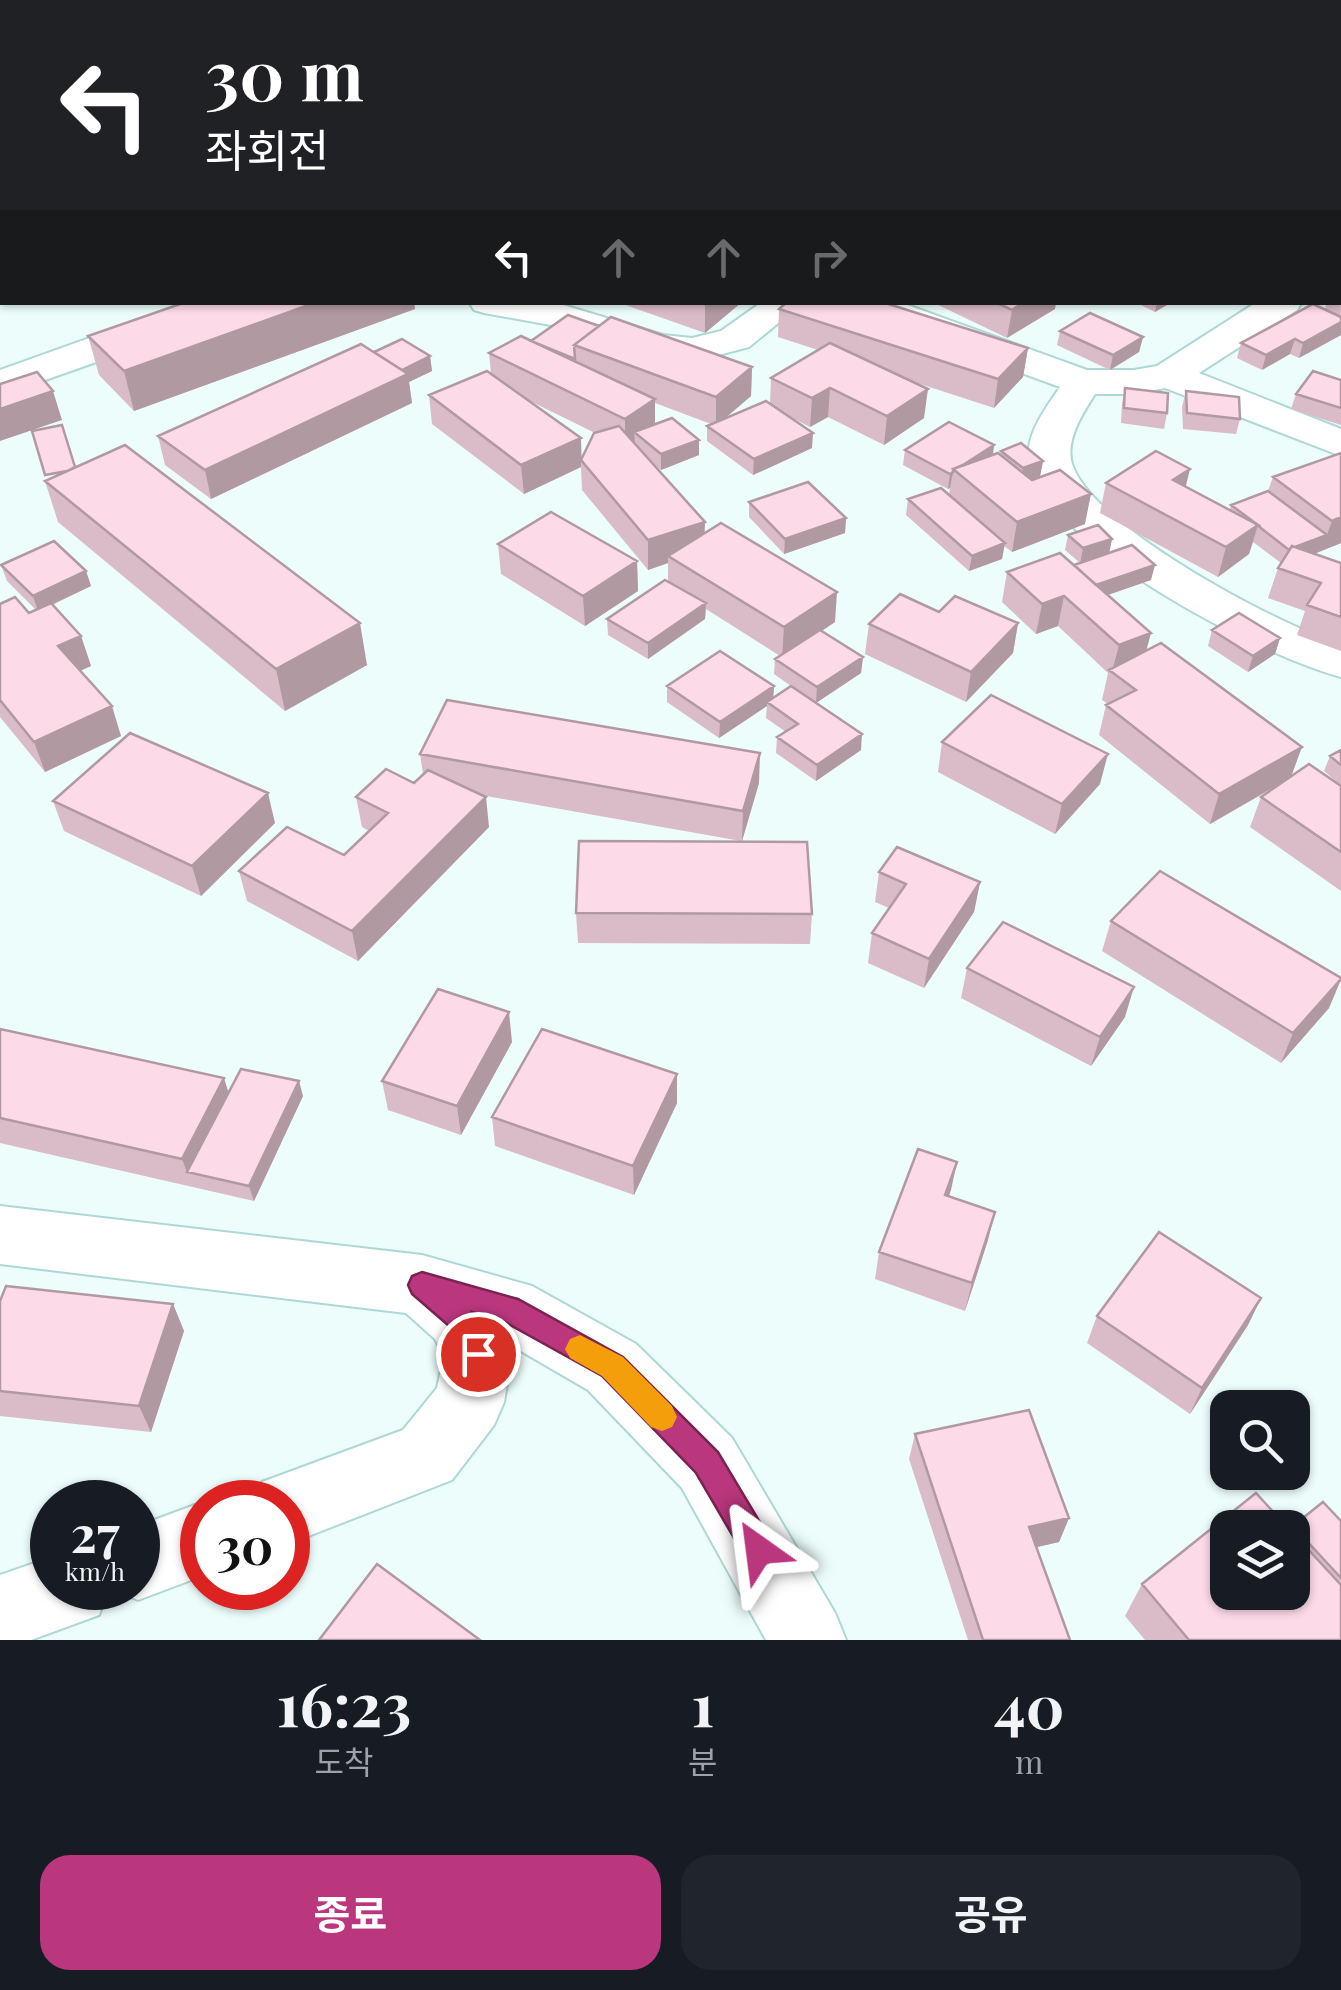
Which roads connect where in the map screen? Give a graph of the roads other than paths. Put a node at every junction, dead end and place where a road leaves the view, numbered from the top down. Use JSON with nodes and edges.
{"nodes":[{"id":1,"x":221,"y":305,"type":"edge"},
{"id":2,"x":515,"y":305,"type":"edge"},
{"id":3,"x":782,"y":305,"type":"edge"},
{"id":4,"x":870,"y":305,"type":"edge"},
{"id":5,"x":1279,"y":305,"type":"edge"},
{"id":6,"x":543,"y":308,"type":"edge"},
{"id":7,"x":1168,"y":375,"type":"junction"},
{"id":8,"x":1083,"y":382,"type":"junction"},
{"id":9,"x":0,"y":384,"type":"edge"},
{"id":10,"x":1341,"y":444,"type":"edge"},
{"id":11,"x":1341,"y":661,"type":"edge"},
{"id":12,"x":0,"y":1234,"type":"edge"},
{"id":13,"x":422,"y":1285,"type":"junction"},
{"id":14,"x":310,"y":1500,"type":"edge"},
{"id":15,"x":30,"y":1603,"type":"edge"},
{"id":16,"x":0,"y":1613,"type":"edge"},
{"id":17,"x":808,"y":1640,"type":"edge"}],
"edges":[{"from":1,"to":9,"type":"main road"},
{"from":2,"to":6,"type":"street"},
{"from":3,"to":6,"type":"street"},
{"from":4,"to":8,"type":"street"},
{"from":5,"to":7,"type":"street"},
{"from":7,"to":8,"type":"street"},
{"from":7,"to":10,"type":"street"},
{"from":8,"to":11,"type":"street"},
{"from":12,"to":13,"type":"street"},
{"from":13,"to":14,"type":"street"},
{"from":13,"to":17,"type":"street"},
{"from":15,"to":16,"type":"street"}]}
